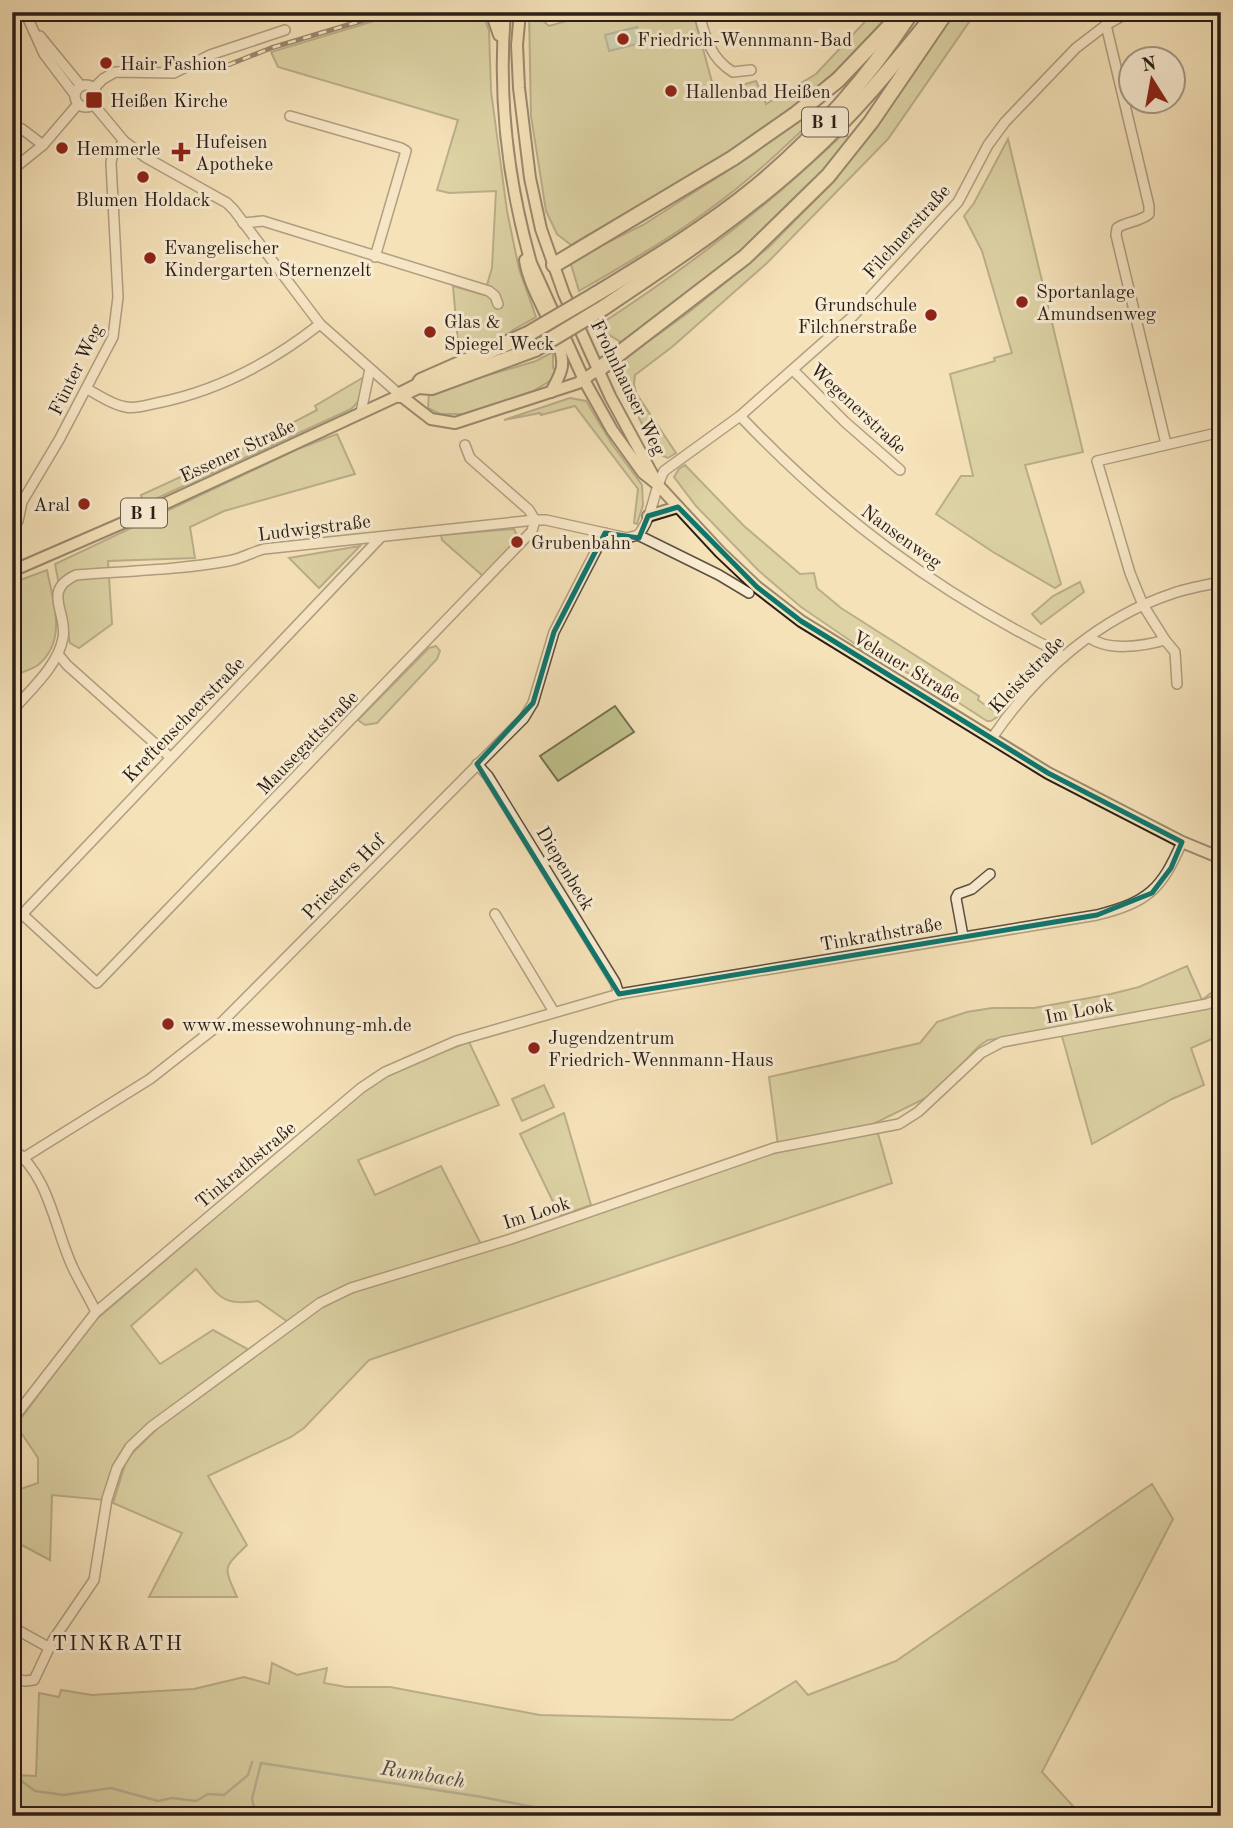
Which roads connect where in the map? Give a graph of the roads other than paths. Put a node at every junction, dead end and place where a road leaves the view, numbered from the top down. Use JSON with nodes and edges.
{"nodes":[{"id":1,"x":25,"y":12,"type":"edge"},
{"id":2,"x":491,"y":12,"type":"edge"},
{"id":3,"x":505,"y":12,"type":"edge"},
{"id":4,"x":520,"y":12,"type":"edge"},
{"id":5,"x":699,"y":12,"type":"edge"},
{"id":6,"x":902,"y":12,"type":"edge"},
{"id":7,"x":911,"y":12,"type":"edge"},
{"id":8,"x":937,"y":12,"type":"edge"},
{"id":9,"x":946,"y":12,"type":"edge"},
{"id":10,"x":1129,"y":12,"type":"edge"},
{"id":11,"x":1106,"y":25,"type":"junction"},
{"id":12,"x":285,"y":30,"type":"dead end"},
{"id":13,"x":502,"y":48,"type":"junction"},
{"id":14,"x":751,"y":70,"type":"dead end"},
{"id":15,"x":94,"y":88,"type":"junction"},
{"id":16,"x":78,"y":95,"type":"junction"},
{"id":17,"x":94,"y":104,"type":"junction"},
{"id":18,"x":290,"y":116,"type":"dead end"},
{"id":19,"x":12,"y":125,"type":"edge"},
{"id":20,"x":124,"y":141,"type":"junction"},
{"id":21,"x":43,"y":145,"type":"junction"},
{"id":22,"x":12,"y":170,"type":"edge"},
{"id":23,"x":243,"y":223,"type":"junction"},
{"id":24,"x":525,"y":240,"type":"junction"},
{"id":25,"x":375,"y":257,"type":"junction"},
{"id":26,"x":554,"y":265,"type":"junction"},
{"id":27,"x":539,"y":283,"type":"junction"},
{"id":28,"x":498,"y":304,"type":"dead end"},
{"id":29,"x":320,"y":324,"type":"junction"},
{"id":30,"x":370,"y":369,"type":"junction"},
{"id":31,"x":599,"y":369,"type":"junction"},
{"id":32,"x":793,"y":371,"type":"junction"},
{"id":33,"x":584,"y":380,"type":"junction"},
{"id":34,"x":418,"y":386,"type":"junction"},
{"id":35,"x":87,"y":389,"type":"junction"},
{"id":36,"x":551,"y":392,"type":"junction"},
{"id":37,"x":400,"y":395,"type":"junction"},
{"id":38,"x":361,"y":412,"type":"junction"},
{"id":39,"x":740,"y":416,"type":"junction"},
{"id":40,"x":1221,"y":432,"type":"edge"},
{"id":41,"x":1166,"y":444,"type":"junction"},
{"id":42,"x":465,"y":445,"type":"dead end"},
{"id":43,"x":900,"y":470,"type":"dead end"},
{"id":44,"x":657,"y":484,"type":"junction"},
{"id":45,"x":678,"y":507,"type":"junction"},
{"id":46,"x":648,"y":516,"type":"junction"},
{"id":47,"x":535,"y":520,"type":"junction"},
{"id":48,"x":18,"y":521,"type":"dead end"},
{"id":49,"x":605,"y":533,"type":"junction"},
{"id":50,"x":638,"y":536,"type":"junction"},
{"id":51,"x":380,"y":538,"type":"junction"},
{"id":52,"x":12,"y":571,"type":"edge"},
{"id":53,"x":1221,"y":582,"type":"edge"},
{"id":54,"x":749,"y":593,"type":"dead end"},
{"id":55,"x":1143,"y":605,"type":"junction"},
{"id":56,"x":1088,"y":637,"type":"junction"},
{"id":57,"x":1166,"y":640,"type":"junction"},
{"id":58,"x":58,"y":654,"type":"junction"},
{"id":59,"x":1063,"y":657,"type":"junction"},
{"id":60,"x":1177,"y":684,"type":"dead end"},
{"id":61,"x":12,"y":711,"type":"edge"},
{"id":62,"x":992,"y":738,"type":"junction"},
{"id":63,"x":170,"y":757,"type":"junction"},
{"id":64,"x":477,"y":764,"type":"junction"},
{"id":65,"x":1182,"y":842,"type":"junction"},
{"id":66,"x":1221,"y":858,"type":"edge"},
{"id":67,"x":989,"y":874,"type":"dead end"},
{"id":68,"x":22,"y":914,"type":"junction"},
{"id":69,"x":495,"y":915,"type":"dead end"},
{"id":70,"x":12,"y":925,"type":"edge"},
{"id":71,"x":963,"y":936,"type":"junction"},
{"id":72,"x":619,"y":994,"type":"junction"},
{"id":73,"x":1221,"y":998,"type":"edge"},
{"id":74,"x":554,"y":1012,"type":"junction"},
{"id":75,"x":12,"y":1148,"type":"edge"},
{"id":76,"x":24,"y":1158,"type":"junction"},
{"id":77,"x":12,"y":1166,"type":"edge"},
{"id":78,"x":96,"y":1312,"type":"junction"},
{"id":79,"x":12,"y":1420,"type":"edge"},
{"id":80,"x":12,"y":1627,"type":"edge"},
{"id":81,"x":48,"y":1647,"type":"junction"},
{"id":82,"x":12,"y":1678,"type":"edge"}],
"edges":[{"from":1,"to":16,"type":"street"},
{"from":2,"to":13,"type":"main road"},
{"from":3,"to":13,"type":"main road","name":"Frohnhauser Weg"},
{"from":4,"to":26,"type":"main road","name":"Frohnhauser Weg"},
{"from":5,"to":14,"type":"street"},
{"from":6,"to":26,"type":"highway"},
{"from":7,"to":34,"type":"highway","number":"B 1","bridge":true},
{"from":8,"to":34,"type":"highway","bridge":true},
{"from":9,"to":31,"type":"highway"},
{"from":10,"to":11,"type":"street","name":"Filchnerstraße"},
{"from":11,"to":32,"type":"street","name":"Filchnerstraße"},
{"from":11,"to":41,"type":"street"},
{"from":12,"to":15,"type":"street"},
{"from":13,"to":24,"type":"main road","name":"Frohnhauser Weg"},
{"from":15,"to":16,"type":"street"},
{"from":15,"to":17,"type":"street"},
{"from":16,"to":17,"type":"street"},
{"from":16,"to":21,"type":"street"},
{"from":17,"to":20,"type":"street"},
{"from":18,"to":25,"type":"street"},
{"from":19,"to":21,"type":"street"},
{"from":20,"to":23,"type":"street"},
{"from":20,"to":35,"type":"street","name":"Fünter Weg"},
{"from":21,"to":22,"type":"street"},
{"from":23,"to":25,"type":"street"},
{"from":23,"to":29,"type":"street"},
{"from":24,"to":27,"type":"main road","name":"Frohnhauser Weg"},
{"from":24,"to":36,"type":"main road"},
{"from":25,"to":28,"type":"street"},
{"from":26,"to":27,"type":"main road"},
{"from":26,"to":31,"type":"main road","name":"Frohnhauser Weg"},
{"from":27,"to":33,"type":"main road","name":"Frohnhauser Weg"},
{"from":29,"to":30,"type":"street"},
{"from":29,"to":35,"type":"street"},
{"from":30,"to":37,"type":"street"},
{"from":30,"to":38,"type":"street"},
{"from":31,"to":33,"type":"main road"},
{"from":31,"to":44,"type":"main road","name":"Frohnhauser Weg"},
{"from":32,"to":39,"type":"street","name":"Filchnerstraße"},
{"from":32,"to":43,"type":"street","name":"Wegenerstraße"},
{"from":33,"to":36,"type":"main road"},
{"from":33,"to":44,"type":"main road","name":"Frohnhauser Weg"},
{"from":34,"to":37,"type":"highway","number":"B 1"},
{"from":35,"to":48,"type":"street","name":"Fünter Weg"},
{"from":36,"to":37,"type":"main road"},
{"from":37,"to":38,"type":"main road","name":"Essener Straße","number":"B 1"},
{"from":38,"to":52,"type":"main road","name":"Essener Straße","number":"B 1"},
{"from":39,"to":44,"type":"street","name":"Filchnerstraße"},
{"from":39,"to":59,"type":"street","name":"Nansenweg"},
{"from":40,"to":41,"type":"street"},
{"from":41,"to":55,"type":"street"},
{"from":42,"to":47,"type":"street"},
{"from":44,"to":45,"type":"main road","name":"Velauer Straße"},
{"from":44,"to":46,"type":"street"},
{"from":45,"to":46,"type":"main road"},
{"from":45,"to":62,"type":"main road","name":"Velauer Straße"},
{"from":46,"to":50,"type":"street"},
{"from":47,"to":49,"type":"street"},
{"from":47,"to":51,"type":"street","name":"Ludwigstraße"},
{"from":47,"to":68,"type":"street","name":"Mausegattstraße"},
{"from":49,"to":50,"type":"street"},
{"from":49,"to":64,"type":"street","name":"Priesters Hof"},
{"from":50,"to":54,"type":"street"},
{"from":51,"to":58,"type":"street","name":"Ludwigstraße"},
{"from":51,"to":63,"type":"street","name":"Kreftenscheerstraße"},
{"from":53,"to":55,"type":"street","name":"Kleiststraße"},
{"from":55,"to":56,"type":"street","name":"Kleiststraße"},
{"from":55,"to":57,"type":"street"},
{"from":56,"to":57,"type":"street","name":"Kleiststraße"},
{"from":56,"to":59,"type":"street","name":"Kleiststraße"},
{"from":57,"to":60,"type":"street"},
{"from":58,"to":61,"type":"street"},
{"from":58,"to":63,"type":"street"},
{"from":59,"to":62,"type":"street","name":"Kleiststraße"},
{"from":62,"to":65,"type":"main road","name":"Velauer Straße"},
{"from":63,"to":68,"type":"street","name":"Kreftenscheerstraße"},
{"from":64,"to":72,"type":"street","name":"Diepenbeck"},
{"from":64,"to":76,"type":"street","name":"Priesters Hof"},
{"from":65,"to":66,"type":"main road","name":"Velauer Straße"},
{"from":65,"to":71,"type":"street","name":"Tinkrathstraße"},
{"from":67,"to":71,"type":"street"},
{"from":68,"to":70,"type":"street","name":"Kreftenscheerstraße"},
{"from":69,"to":74,"type":"street"},
{"from":71,"to":72,"type":"street","name":"Tinkrathstraße"},
{"from":72,"to":74,"type":"street","name":"Tinkrathstraße"},
{"from":73,"to":81,"type":"street","name":"Im Look"},
{"from":74,"to":78,"type":"street","name":"Tinkrathstraße"},
{"from":75,"to":76,"type":"street"},
{"from":76,"to":77,"type":"street","name":"Priesters Hof"},
{"from":76,"to":78,"type":"street"},
{"from":78,"to":79,"type":"street","name":"Tinkrathstraße"},
{"from":80,"to":81,"type":"street"},
{"from":81,"to":82,"type":"street","name":"Im Look"}]}
